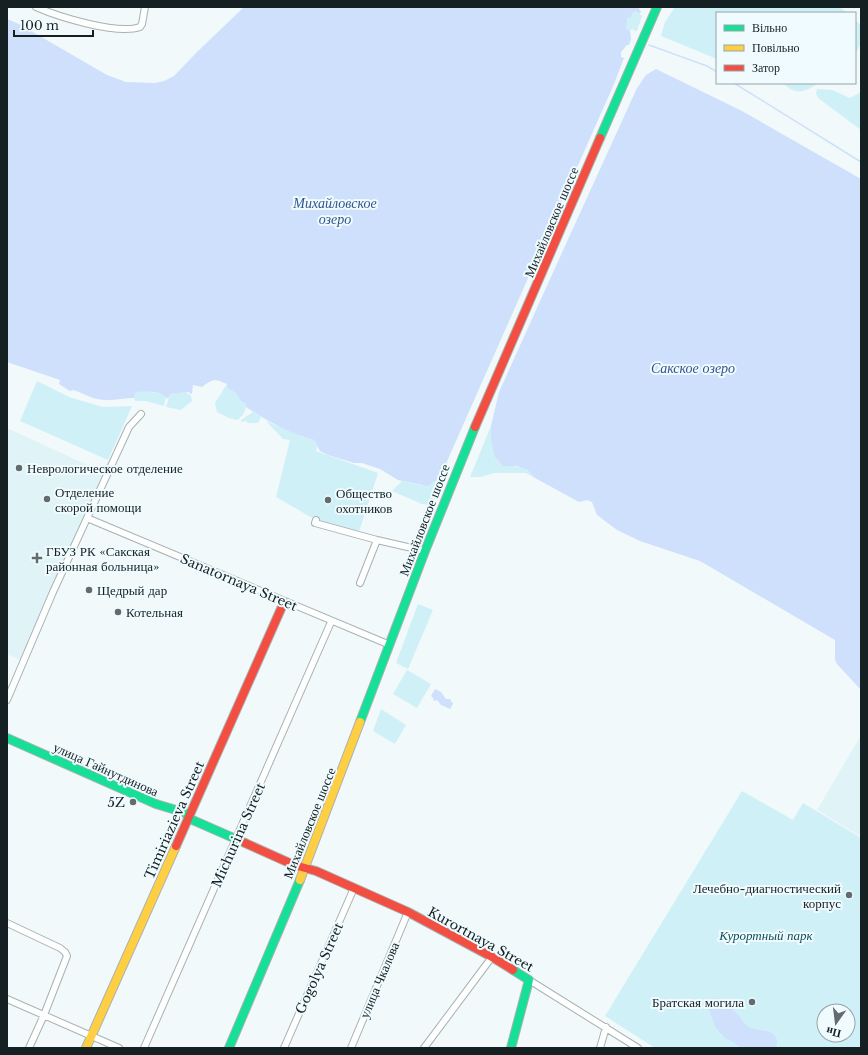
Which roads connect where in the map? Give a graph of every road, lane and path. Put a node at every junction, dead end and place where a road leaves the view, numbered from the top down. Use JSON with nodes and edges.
{"nodes":[{"id":1,"x":36,"y":7,"type":"edge"},
{"id":2,"x":145,"y":7,"type":"edge"},
{"id":3,"x":657,"y":7,"type":"edge"},
{"id":4,"x":141,"y":414,"type":"dead end"},
{"id":5,"x":88,"y":518,"type":"junction"},
{"id":6,"x":316,"y":520,"type":"dead end"},
{"id":7,"x":377,"y":540,"type":"junction"},
{"id":8,"x":425,"y":551,"type":"junction"},
{"id":9,"x":360,"y":583,"type":"dead end"},
{"id":10,"x":284,"y":602,"type":"junction"},
{"id":11,"x":331,"y":622,"type":"junction"},
{"id":12,"x":390,"y":646,"type":"junction"},
{"id":13,"x":7,"y":700,"type":"edge"},
{"id":14,"x":7,"y":738,"type":"edge"},
{"id":15,"x":188,"y":818,"type":"junction"},
{"id":16,"x":236,"y":839,"type":"junction"},
{"id":17,"x":305,"y":868,"type":"junction"},
{"id":18,"x":354,"y":888,"type":"junction"},
{"id":19,"x":408,"y":912,"type":"junction"},
{"id":20,"x":7,"y":923,"type":"edge"},
{"id":21,"x":492,"y":957,"type":"junction"},
{"id":22,"x":529,"y":980,"type":"junction"},
{"id":23,"x":7,"y":999,"type":"edge"},
{"id":24,"x":44,"y":1015,"type":"junction"},
{"id":25,"x":606,"y":1027,"type":"junction"},
{"id":26,"x":91,"y":1036,"type":"junction"},
{"id":27,"x":29,"y":1048,"type":"edge"},
{"id":28,"x":86,"y":1048,"type":"edge"},
{"id":29,"x":119,"y":1048,"type":"edge"},
{"id":30,"x":144,"y":1048,"type":"edge"},
{"id":31,"x":229,"y":1048,"type":"edge"},
{"id":32,"x":284,"y":1048,"type":"edge"},
{"id":33,"x":351,"y":1048,"type":"edge"},
{"id":34,"x":424,"y":1048,"type":"edge"},
{"id":35,"x":511,"y":1048,"type":"edge"},
{"id":36,"x":600,"y":1048,"type":"edge"},
{"id":37,"x":638,"y":1048,"type":"edge"}],
"edges":[{"from":1,"to":2,"type":"street"},
{"from":3,"to":8,"type":"street","name":"Михайловское шоссе"},
{"from":4,"to":5,"type":"street"},
{"from":5,"to":10,"type":"street","name":"Sanatornaya Street"},
{"from":5,"to":13,"type":"street"},
{"from":6,"to":7,"type":"street"},
{"from":7,"to":8,"type":"street"},
{"from":7,"to":9,"type":"street"},
{"from":8,"to":12,"type":"street","name":"Михайловское шоссе"},
{"from":10,"to":11,"type":"street","name":"Sanatornaya Street"},
{"from":10,"to":15,"type":"street","name":"Timiriazieva Street"},
{"from":11,"to":12,"type":"street","name":"Sanatornaya Street"},
{"from":11,"to":16,"type":"street","name":"Michurina Street"},
{"from":12,"to":17,"type":"street","name":"Михайловское шоссе"},
{"from":14,"to":15,"type":"street","name":"улица Гайнутдинова"},
{"from":15,"to":16,"type":"street","name":"улица Гайнутдинова"},
{"from":15,"to":26,"type":"street","name":"Timiriazieva Street"},
{"from":16,"to":17,"type":"street","name":"улица Гайнутдинова"},
{"from":16,"to":30,"type":"street","name":"Michurina Street"},
{"from":17,"to":18,"type":"street","name":"Kurortnaya Street"},
{"from":17,"to":31,"type":"street","name":"Михайловское шоссе"},
{"from":18,"to":19,"type":"street","name":"Kurortnaya Street"},
{"from":18,"to":32,"type":"street","name":"Gogolya Street"},
{"from":19,"to":21,"type":"street","name":"Kurortnaya Street"},
{"from":19,"to":33,"type":"street","name":"улица Чкалова"},
{"from":20,"to":24,"type":"street"},
{"from":21,"to":22,"type":"street","name":"Kurortnaya Street"},
{"from":21,"to":34,"type":"street"},
{"from":22,"to":25,"type":"street","name":"Kurortnaya Street"},
{"from":22,"to":35,"type":"street"},
{"from":23,"to":24,"type":"street"},
{"from":24,"to":26,"type":"street"},
{"from":24,"to":27,"type":"street"},
{"from":25,"to":36,"type":"street"},
{"from":25,"to":37,"type":"street","name":"Kurortnaya Street"},
{"from":26,"to":28,"type":"street","name":"Timiriazieva Street"},
{"from":26,"to":29,"type":"street"}]}
